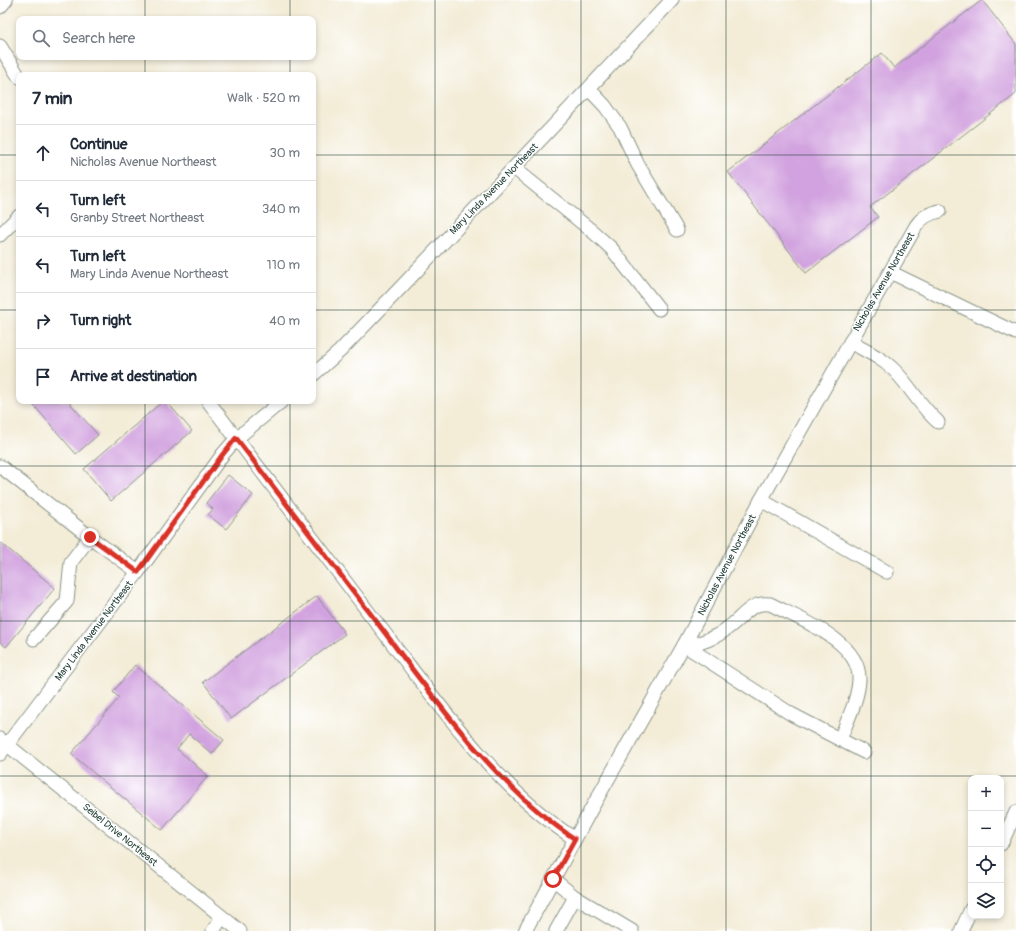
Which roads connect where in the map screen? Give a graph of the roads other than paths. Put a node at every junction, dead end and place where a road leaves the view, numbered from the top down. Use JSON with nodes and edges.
{"nodes":[{"id":1,"x":6,"y":0,"type":"edge"},
{"id":2,"x":672,"y":0,"type":"edge"},
{"id":3,"x":0,"y":7,"type":"edge"},
{"id":4,"x":0,"y":46,"type":"edge"},
{"id":5,"x":16,"y":72,"type":"edge"},
{"id":6,"x":589,"y":89,"type":"junction"},
{"id":7,"x":514,"y":168,"type":"junction"},
{"id":8,"x":940,"y":211,"type":"dead end"},
{"id":9,"x":16,"y":219,"type":"edge"},
{"id":10,"x":676,"y":230,"type":"dead end"},
{"id":11,"x":0,"y":235,"type":"edge"},
{"id":12,"x":890,"y":272,"type":"junction"},
{"id":13,"x":659,"y":309,"type":"dead end"},
{"id":14,"x":1016,"y":333,"type":"edge"},
{"id":15,"x":850,"y":342,"type":"junction"},
{"id":16,"x":316,"y":372,"type":"edge"},
{"id":17,"x":210,"y":404,"type":"edge"},
{"id":18,"x":278,"y":404,"type":"edge"},
{"id":19,"x":938,"y":422,"type":"dead end"},
{"id":20,"x":236,"y":438,"type":"junction"},
{"id":21,"x":0,"y":466,"type":"edge"},
{"id":22,"x":762,"y":500,"type":"junction"},
{"id":23,"x":90,"y":537,"type":"junction"},
{"id":24,"x":138,"y":572,"type":"junction"},
{"id":25,"x":887,"y":572,"type":"dead end"},
{"id":26,"x":34,"y":639,"type":"dead end"},
{"id":27,"x":684,"y":645,"type":"junction"},
{"id":28,"x":840,"y":739,"type":"junction"},
{"id":29,"x":2,"y":746,"type":"edge"},
{"id":30,"x":864,"y":752,"type":"dead end"},
{"id":31,"x":1016,"y":812,"type":"edge"},
{"id":32,"x":1004,"y":838,"type":"edge"},
{"id":33,"x":575,"y":839,"type":"junction"},
{"id":34,"x":553,"y":879,"type":"junction"},
{"id":35,"x":574,"y":897,"type":"junction"},
{"id":36,"x":968,"y":915,"type":"edge"},
{"id":37,"x":222,"y":917,"type":"junction"},
{"id":38,"x":213,"y":931,"type":"edge"},
{"id":39,"x":240,"y":931,"type":"edge"},
{"id":40,"x":525,"y":931,"type":"edge"},
{"id":41,"x":556,"y":931,"type":"edge"},
{"id":42,"x":632,"y":931,"type":"edge"},
{"id":43,"x":960,"y":931,"type":"edge"}],
"edges":[{"from":1,"to":3,"type":"street"},
{"from":2,"to":6,"type":"street","name":"Mary Linda Avenue Northeast"},
{"from":4,"to":5,"type":"street"},
{"from":6,"to":7,"type":"street","name":"Mary Linda Avenue Northeast"},
{"from":6,"to":10,"type":"street"},
{"from":7,"to":13,"type":"street"},
{"from":7,"to":16,"type":"street","name":"Mary Linda Avenue Northeast"},
{"from":8,"to":12,"type":"street","name":"Nicholas Avenue Northeast"},
{"from":9,"to":11,"type":"street"},
{"from":12,"to":14,"type":"street"},
{"from":12,"to":15,"type":"street","name":"Nicholas Avenue Northeast"},
{"from":15,"to":19,"type":"street"},
{"from":15,"to":22,"type":"street","name":"Nicholas Avenue Northeast"},
{"from":17,"to":20,"type":"street"},
{"from":18,"to":20,"type":"street","name":"Mary Linda Avenue Northeast"},
{"from":20,"to":24,"type":"street","name":"Mary Linda Avenue Northeast"},
{"from":20,"to":33,"type":"street"},
{"from":21,"to":23,"type":"street"},
{"from":22,"to":25,"type":"street"},
{"from":22,"to":27,"type":"street","name":"Nicholas Avenue Northeast"},
{"from":23,"to":24,"type":"street"},
{"from":23,"to":26,"type":"street"},
{"from":24,"to":29,"type":"street","name":"Mary Linda Avenue Northeast"},
{"from":27,"to":28,"type":"street"},
{"from":27,"to":28,"type":"street"},
{"from":27,"to":33,"type":"street","name":"Nicholas Avenue Northeast"},
{"from":28,"to":30,"type":"street"},
{"from":29,"to":37,"type":"street","name":"Seibel Drive Northeast"},
{"from":31,"to":32,"type":"street"},
{"from":33,"to":34,"type":"street","name":"Nicholas Avenue Northeast"},
{"from":34,"to":35,"type":"street"},
{"from":34,"to":40,"type":"street","name":"Nicholas Avenue Northeast"},
{"from":35,"to":41,"type":"street"},
{"from":35,"to":42,"type":"street"},
{"from":36,"to":43,"type":"street"},
{"from":37,"to":38,"type":"street"},
{"from":37,"to":39,"type":"street","name":"Seibel Drive Northeast"}]}
